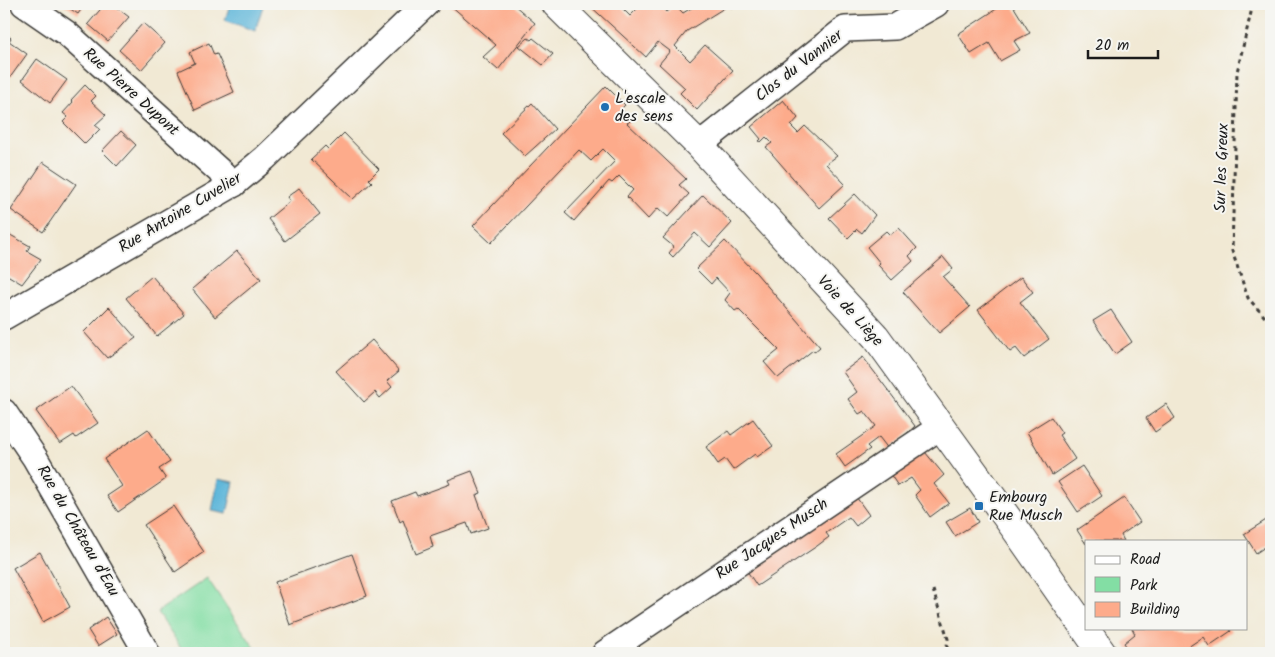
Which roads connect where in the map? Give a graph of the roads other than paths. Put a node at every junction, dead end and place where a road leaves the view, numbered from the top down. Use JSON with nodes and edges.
{"nodes":[{"id":1,"x":24,"y":4,"type":"edge"},
{"id":2,"x":426,"y":4,"type":"edge"},
{"id":3,"x":556,"y":4,"type":"edge"},
{"id":4,"x":936,"y":4,"type":"edge"},
{"id":5,"x":700,"y":145,"type":"junction"},
{"id":6,"x":234,"y":184,"type":"junction"},
{"id":7,"x":4,"y":317,"type":"edge"},
{"id":8,"x":4,"y":412,"type":"edge"},
{"id":9,"x":940,"y":427,"type":"junction"},
{"id":10,"x":1085,"y":629,"type":"edge"},
{"id":11,"x":1086,"y":630,"type":"edge"},
{"id":12,"x":147,"y":653,"type":"edge"},
{"id":13,"x":605,"y":653,"type":"edge"},
{"id":14,"x":1102,"y":653,"type":"edge"}],
"edges":[{"from":1,"to":6,"type":"street","name":"Rue Pierre Dupont"},
{"from":2,"to":6,"type":"street","name":"Rue Antoine Cuvelier"},
{"from":3,"to":5,"type":"street","name":"Voie de Liège"},
{"from":4,"to":5,"type":"street","name":"Clos du Vannier"},
{"from":5,"to":9,"type":"street","name":"Voie de Liège"},
{"from":6,"to":7,"type":"street","name":"Rue Antoine Cuvelier"},
{"from":8,"to":12,"type":"street","name":"Rue du Château d'Eau"},
{"from":9,"to":10,"type":"street","name":"Voie de Liège"},
{"from":9,"to":13,"type":"street","name":"Rue Jacques Musch"},
{"from":11,"to":14,"type":"street","name":"Voie de Liège"}]}
